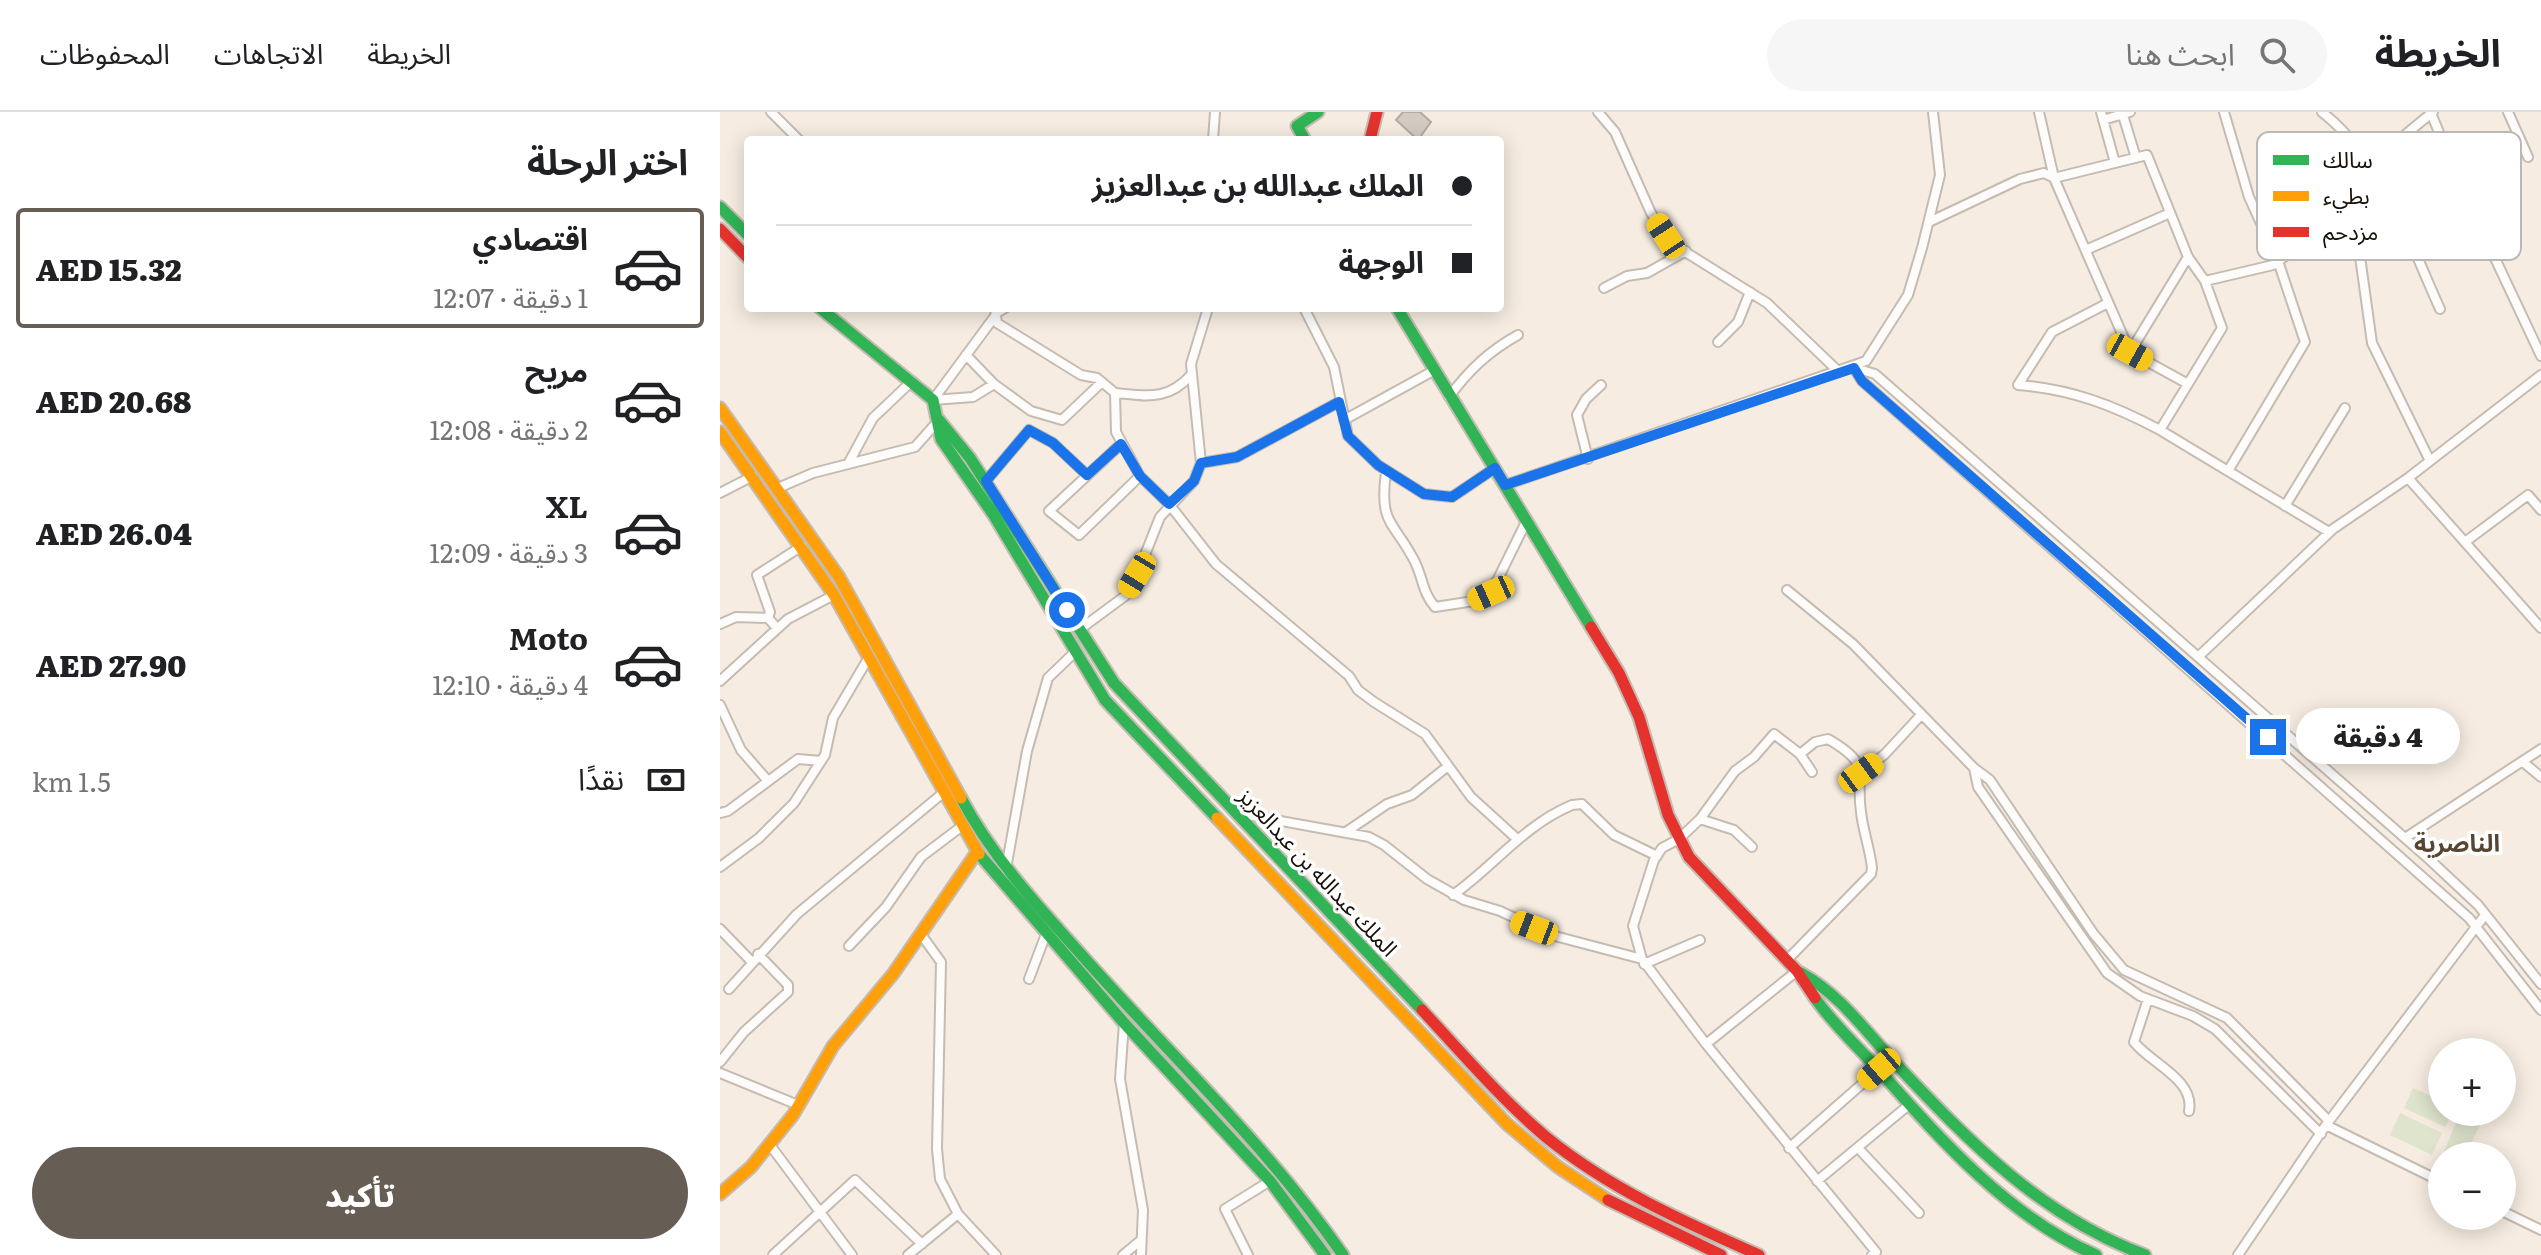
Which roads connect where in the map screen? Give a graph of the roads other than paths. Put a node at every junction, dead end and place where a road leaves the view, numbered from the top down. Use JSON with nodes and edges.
{"nodes":[{"id":1,"x":771,"y":112,"type":"edge"},
{"id":2,"x":1215,"y":112,"type":"edge"},
{"id":3,"x":1318,"y":112,"type":"edge"},
{"id":4,"x":1377,"y":112,"type":"edge"},
{"id":5,"x":1598,"y":112,"type":"edge"},
{"id":6,"x":1933,"y":112,"type":"edge"},
{"id":7,"x":2039,"y":112,"type":"edge"},
{"id":8,"x":2224,"y":112,"type":"edge"},
{"id":9,"x":2323,"y":112,"type":"edge"},
{"id":10,"x":2508,"y":112,"type":"edge"},
{"id":11,"x":2125,"y":113,"type":"edge"},
{"id":12,"x":2432,"y":113,"type":"edge"},
{"id":13,"x":2102,"y":116,"type":"edge"},
{"id":14,"x":2345,"y":132,"type":"edge"},
{"id":15,"x":2412,"y":132,"type":"edge"},
{"id":16,"x":2440,"y":132,"type":"edge"},
{"id":17,"x":2517,"y":132,"type":"edge"},
{"id":18,"x":795,"y":136,"type":"edge"},
{"id":19,"x":1213,"y":136,"type":"edge"},
{"id":20,"x":1303,"y":136,"type":"edge"},
{"id":21,"x":1372,"y":136,"type":"edge"},
{"id":22,"x":2521,"y":141,"type":"edge"},
{"id":23,"x":2528,"y":157,"type":"dead end"},
{"id":24,"x":2136,"y":158,"type":"junction"},
{"id":25,"x":2115,"y":163,"type":"junction"},
{"id":26,"x":2054,"y":178,"type":"junction"},
{"id":27,"x":720,"y":207,"type":"edge"},
{"id":28,"x":2170,"y":213,"type":"junction"},
{"id":29,"x":2257,"y":215,"type":"edge"},
{"id":30,"x":1929,"y":222,"type":"junction"},
{"id":31,"x":720,"y":229,"type":"edge"},
{"id":32,"x":744,"y":231,"type":"edge"},
{"id":33,"x":2088,"y":249,"type":"junction"},
{"id":34,"x":1686,"y":251,"type":"junction"},
{"id":35,"x":744,"y":254,"type":"edge"},
{"id":36,"x":2188,"y":257,"type":"junction"},
{"id":37,"x":2360,"y":260,"type":"edge"},
{"id":38,"x":2418,"y":260,"type":"edge"},
{"id":39,"x":2496,"y":260,"type":"edge"},
{"id":40,"x":2278,"y":261,"type":"joint"},
{"id":41,"x":2205,"y":281,"type":"junction"},
{"id":42,"x":1604,"y":288,"type":"dead end"},
{"id":43,"x":1750,"y":292,"type":"junction"},
{"id":44,"x":2108,"y":303,"type":"junction"},
{"id":45,"x":2440,"y":309,"type":"dead end"},
{"id":46,"x":825,"y":312,"type":"edge"},
{"id":47,"x":997,"y":312,"type":"edge"},
{"id":48,"x":999,"y":312,"type":"edge"},
{"id":49,"x":1207,"y":312,"type":"edge"},
{"id":50,"x":1306,"y":312,"type":"edge"},
{"id":51,"x":1399,"y":312,"type":"edge"},
{"id":52,"x":1518,"y":335,"type":"dead end"},
{"id":53,"x":1718,"y":342,"type":"dead end"},
{"id":54,"x":2130,"y":352,"type":"junction"},
{"id":55,"x":966,"y":355,"type":"junction"},
{"id":56,"x":2541,"y":356,"type":"edge"},
{"id":57,"x":1854,"y":368,"type":"junction"},
{"id":58,"x":1433,"y":371,"type":"junction"},
{"id":59,"x":1838,"y":371,"type":"junction"},
{"id":60,"x":1192,"y":374,"type":"junction"},
{"id":61,"x":2541,"y":375,"type":"edge"},
{"id":62,"x":912,"y":381,"type":"junction"},
{"id":63,"x":1102,"y":382,"type":"junction"},
{"id":64,"x":994,"y":384,"type":"junction"},
{"id":65,"x":2188,"y":384,"type":"junction"},
{"id":66,"x":1601,"y":385,"type":"dead end"},
{"id":67,"x":1115,"y":393,"type":"junction"},
{"id":68,"x":1449,"y":397,"type":"junction"},
{"id":69,"x":933,"y":400,"type":"junction"},
{"id":70,"x":1339,"y":402,"type":"junction"},
{"id":71,"x":720,"y":408,"type":"edge"},
{"id":72,"x":2345,"y":408,"type":"dead end"},
{"id":73,"x":1031,"y":411,"type":"junction"},
{"id":74,"x":939,"y":420,"type":"junction"},
{"id":75,"x":1344,"y":420,"type":"junction"},
{"id":76,"x":1029,"y":430,"type":"junction"},
{"id":77,"x":2160,"y":430,"type":"junction"},
{"id":78,"x":720,"y":432,"type":"edge"},
{"id":79,"x":1121,"y":444,"type":"junction"},
{"id":80,"x":1588,"y":459,"type":"junction"},
{"id":81,"x":2430,"y":461,"type":"junction"},
{"id":82,"x":1201,"y":463,"type":"junction"},
{"id":83,"x":848,"y":464,"type":"junction"},
{"id":84,"x":1495,"y":468,"type":"junction"},
{"id":85,"x":2228,"y":471,"type":"junction"},
{"id":86,"x":1386,"y":472,"type":"junction"},
{"id":87,"x":1087,"y":475,"type":"junction"},
{"id":88,"x":754,"y":476,"type":"junction"},
{"id":89,"x":1140,"y":476,"type":"junction"},
{"id":90,"x":2408,"y":478,"type":"junction"},
{"id":91,"x":986,"y":481,"type":"junction"},
{"id":92,"x":1505,"y":485,"type":"junction"},
{"id":93,"x":773,"y":492,"type":"junction"},
{"id":94,"x":720,"y":493,"type":"edge"},
{"id":95,"x":1169,"y":504,"type":"junction"},
{"id":96,"x":2285,"y":506,"type":"junction"},
{"id":97,"x":2541,"y":510,"type":"edge"},
{"id":98,"x":1526,"y":522,"type":"junction"},
{"id":99,"x":2329,"y":532,"type":"junction"},
{"id":100,"x":2465,"y":542,"type":"junction"},
{"id":101,"x":802,"y":546,"type":"junction"},
{"id":102,"x":1787,"y":590,"type":"dead end"},
{"id":103,"x":834,"y":595,"type":"junction"},
{"id":104,"x":768,"y":618,"type":"junction"},
{"id":105,"x":720,"y":624,"type":"edge"},
{"id":106,"x":777,"y":628,"type":"junction"},
{"id":107,"x":2541,"y":628,"type":"edge"},
{"id":108,"x":1079,"y":630,"type":"junction"},
{"id":109,"x":1075,"y":652,"type":"junction"},
{"id":110,"x":869,"y":657,"type":"junction"},
{"id":111,"x":2198,"y":657,"type":"junction"},
{"id":112,"x":720,"y":681,"type":"edge"},
{"id":113,"x":720,"y":705,"type":"edge"},
{"id":114,"x":1921,"y":715,"type":"junction"},
{"id":115,"x":2541,"y":749,"type":"edge"},
{"id":116,"x":1800,"y":754,"type":"junction"},
{"id":117,"x":821,"y":761,"type":"junction"},
{"id":118,"x":2523,"y":762,"type":"junction"},
{"id":119,"x":1448,"y":766,"type":"junction"},
{"id":120,"x":1974,"y":768,"type":"junction"},
{"id":121,"x":1812,"y":772,"type":"dead end"},
{"id":122,"x":1861,"y":773,"type":"junction"},
{"id":123,"x":2541,"y":777,"type":"edge"},
{"id":124,"x":768,"y":781,"type":"junction"},
{"id":125,"x":943,"y":793,"type":"junction"},
{"id":126,"x":720,"y":813,"type":"edge"},
{"id":127,"x":1236,"y":813,"type":"junction"},
{"id":128,"x":1700,"y":819,"type":"junction"},
{"id":129,"x":962,"y":826,"type":"junction"},
{"id":130,"x":1345,"y":832,"type":"junction"},
{"id":131,"x":1516,"y":838,"type":"junction"},
{"id":132,"x":2405,"y":838,"type":"junction"},
{"id":133,"x":1679,"y":839,"type":"junction"},
{"id":134,"x":1752,"y":847,"type":"dead end"},
{"id":135,"x":977,"y":852,"type":"junction"},
{"id":136,"x":1657,"y":856,"type":"junction"},
{"id":137,"x":720,"y":867,"type":"edge"},
{"id":138,"x":1002,"y":874,"type":"junction"},
{"id":139,"x":1453,"y":895,"type":"junction"},
{"id":140,"x":2485,"y":915,"type":"junction"},
{"id":141,"x":2476,"y":927,"type":"junction"},
{"id":142,"x":720,"y":929,"type":"edge"},
{"id":143,"x":920,"y":933,"type":"junction"},
{"id":144,"x":1046,"y":934,"type":"junction"},
{"id":145,"x":1700,"y":940,"type":"dead end"},
{"id":146,"x":849,"y":946,"type":"dead end"},
{"id":147,"x":755,"y":958,"type":"junction"},
{"id":148,"x":1787,"y":960,"type":"junction"},
{"id":149,"x":1643,"y":962,"type":"junction"},
{"id":150,"x":1797,"y":971,"type":"junction"},
{"id":151,"x":1029,"y":979,"type":"dead end"},
{"id":152,"x":2540,"y":979,"type":"edge"},
{"id":153,"x":729,"y":989,"type":"dead end"},
{"id":154,"x":2148,"y":999,"type":"junction"},
{"id":155,"x":2541,"y":1010,"type":"edge"},
{"id":156,"x":1124,"y":1023,"type":"junction"},
{"id":157,"x":1706,"y":1044,"type":"junction"},
{"id":158,"x":720,"y":1062,"type":"edge"},
{"id":159,"x":1879,"y":1069,"type":"junction"},
{"id":160,"x":720,"y":1073,"type":"edge"},
{"id":161,"x":1910,"y":1104,"type":"junction"},
{"id":162,"x":798,"y":1105,"type":"junction"},
{"id":163,"x":2189,"y":1111,"type":"dead end"},
{"id":164,"x":2325,"y":1127,"type":"junction"},
{"id":165,"x":770,"y":1145,"type":"junction"},
{"id":166,"x":1789,"y":1148,"type":"junction"},
{"id":167,"x":1858,"y":1148,"type":"junction"},
{"id":168,"x":2428,"y":1175,"type":"edge"},
{"id":169,"x":1270,"y":1181,"type":"junction"},
{"id":170,"x":1817,"y":1181,"type":"junction"},
{"id":171,"x":720,"y":1194,"type":"edge"},
{"id":172,"x":819,"y":1209,"type":"junction"},
{"id":173,"x":1919,"y":1213,"type":"dead end"},
{"id":174,"x":958,"y":1214,"type":"junction"},
{"id":175,"x":2516,"y":1218,"type":"edge"},
{"id":176,"x":2074,"y":1223,"type":"junction"},
{"id":177,"x":2541,"y":1230,"type":"edge"},
{"id":178,"x":1141,"y":1240,"type":"junction"},
{"id":179,"x":2064,"y":1241,"type":"junction"},
{"id":180,"x":922,"y":1244,"type":"junction"},
{"id":181,"x":773,"y":1255,"type":"edge"},
{"id":182,"x":852,"y":1255,"type":"edge"},
{"id":183,"x":908,"y":1255,"type":"edge"},
{"id":184,"x":996,"y":1255,"type":"edge"},
{"id":185,"x":1123,"y":1255,"type":"edge"},
{"id":186,"x":1141,"y":1255,"type":"edge"},
{"id":187,"x":1248,"y":1255,"type":"edge"},
{"id":188,"x":1325,"y":1255,"type":"edge"},
{"id":189,"x":1343,"y":1255,"type":"edge"},
{"id":190,"x":1721,"y":1255,"type":"edge"},
{"id":191,"x":1759,"y":1255,"type":"edge"},
{"id":192,"x":1872,"y":1255,"type":"edge"},
{"id":193,"x":2096,"y":1255,"type":"edge"},
{"id":194,"x":2145,"y":1255,"type":"edge"},
{"id":195,"x":2238,"y":1255,"type":"edge"}],
"edges":[{"from":1,"to":18,"type":"street"},
{"from":2,"to":19,"type":"street"},
{"from":3,"to":20,"type":"main road"},
{"from":4,"to":21,"type":"main road"},
{"from":5,"to":34,"type":"street"},
{"from":6,"to":30,"type":"street"},
{"from":7,"to":26,"type":"street"},
{"from":8,"to":29,"type":"street"},
{"from":9,"to":14,"type":"street"},
{"from":10,"to":17,"type":"street"},
{"from":11,"to":13,"type":"street"},
{"from":11,"to":24,"type":"street"},
{"from":12,"to":15,"type":"street"},
{"from":12,"to":16,"type":"street"},
{"from":13,"to":25,"type":"street"},
{"from":22,"to":23,"type":"street"},
{"from":24,"to":25,"type":"street"},
{"from":24,"to":28,"type":"street"},
{"from":25,"to":26,"type":"street"},
{"from":26,"to":30,"type":"street"},
{"from":26,"to":33,"type":"street"},
{"from":27,"to":32,"type":"main road"},
{"from":28,"to":33,"type":"street"},
{"from":28,"to":36,"type":"street"},
{"from":30,"to":57,"type":"street"},
{"from":31,"to":35,"type":"main road"},
{"from":33,"to":44,"type":"street"},
{"from":34,"to":42,"type":"street"},
{"from":34,"to":43,"type":"street"},
{"from":36,"to":41,"type":"street"},
{"from":36,"to":54,"type":"street"},
{"from":37,"to":81,"type":"street"},
{"from":38,"to":45,"type":"street"},
{"from":39,"to":56,"type":"street"},
{"from":40,"to":41,"type":"street"},
{"from":40,"to":85,"type":"street"},
{"from":41,"to":65,"type":"street"},
{"from":43,"to":53,"type":"street"},
{"from":43,"to":59,"type":"street"},
{"from":44,"to":54,"type":"street"},
{"from":44,"to":77,"type":"street"},
{"from":46,"to":62,"type":"main road"},
{"from":47,"to":55,"type":"street"},
{"from":48,"to":63,"type":"street"},
{"from":49,"to":60,"type":"street"},
{"from":50,"to":70,"type":"street"},
{"from":51,"to":58,"type":"main road"},
{"from":52,"to":68,"type":"street"},
{"from":54,"to":65,"type":"street"},
{"from":55,"to":64,"type":"street"},
{"from":55,"to":69,"type":"street"},
{"from":57,"to":59,"type":"street"},
{"from":57,"to":111,"type":"street"},
{"from":57,"to":141,"type":"street"},
{"from":58,"to":68,"type":"main road"},
{"from":58,"to":75,"type":"street"},
{"from":59,"to":80,"type":"street"},
{"from":60,"to":67,"type":"street"},
{"from":60,"to":82,"type":"street"},
{"from":61,"to":81,"type":"street"},
{"from":62,"to":69,"type":"main road"},
{"from":62,"to":83,"type":"street"},
{"from":63,"to":67,"type":"street"},
{"from":63,"to":73,"type":"street"},
{"from":64,"to":69,"type":"street"},
{"from":64,"to":73,"type":"street"},
{"from":65,"to":77,"type":"street"},
{"from":66,"to":80,"type":"street"},
{"from":67,"to":79,"type":"street"},
{"from":68,"to":84,"type":"main road"},
{"from":69,"to":74,"type":"main road","name":"الملك عبدالله بن عبدالعزيز"},
{"from":70,"to":75,"type":"street"},
{"from":70,"to":82,"type":"street"},
{"from":71,"to":93,"type":"main road"},
{"from":72,"to":96,"type":"street"},
{"from":73,"to":76,"type":"street"},
{"from":74,"to":83,"type":"street"},
{"from":74,"to":91,"type":"main road","name":"الملك عبدالله بن عبدالعزيز"},
{"from":74,"to":109,"type":"main road","name":"الملك عبدالله بن عبدالعزيز"},
{"from":75,"to":86,"type":"street"},
{"from":76,"to":87,"type":"street"},
{"from":76,"to":91,"type":"street"},
{"from":77,"to":85,"type":"street"},
{"from":78,"to":88,"type":"main road"},
{"from":79,"to":87,"type":"street"},
{"from":79,"to":89,"type":"street"},
{"from":80,"to":92,"type":"street"},
{"from":81,"to":90,"type":"street"},
{"from":82,"to":95,"type":"street"},
{"from":83,"to":93,"type":"street"},
{"from":84,"to":86,"type":"street"},
{"from":84,"to":92,"type":"main road"},
{"from":85,"to":96,"type":"street"},
{"from":86,"to":98,"type":"street"},
{"from":87,"to":89,"type":"street"},
{"from":88,"to":93,"type":"main road"},
{"from":88,"to":94,"type":"street"},
{"from":89,"to":95,"type":"street"},
{"from":90,"to":99,"type":"street"},
{"from":90,"to":100,"type":"street"},
{"from":91,"to":108,"type":"main road","name":"الملك عبدالله بن عبدالعزيز"},
{"from":92,"to":98,"type":"main road"},
{"from":93,"to":101,"type":"main road"},
{"from":93,"to":138,"type":"main road"},
{"from":95,"to":108,"type":"street"},
{"from":95,"to":119,"type":"street"},
{"from":96,"to":99,"type":"street"},
{"from":97,"to":100,"type":"street"},
{"from":98,"to":133,"type":"main road"},
{"from":99,"to":111,"type":"street"},
{"from":100,"to":107,"type":"street"},
{"from":101,"to":103,"type":"main road"},
{"from":101,"to":104,"type":"street"},
{"from":102,"to":114,"type":"street"},
{"from":103,"to":106,"type":"street"},
{"from":103,"to":110,"type":"main road"},
{"from":104,"to":105,"type":"street"},
{"from":104,"to":106,"type":"street"},
{"from":106,"to":112,"type":"street"},
{"from":108,"to":127,"type":"main road","name":"الملك عبدالله بن عبدالعزيز"},
{"from":109,"to":138,"type":"street"},
{"from":109,"to":190,"type":"main road","name":"الملك عبدالله بن عبدالعزيز"},
{"from":110,"to":117,"type":"street"},
{"from":110,"to":125,"type":"main road"},
{"from":111,"to":132,"type":"street"},
{"from":113,"to":124,"type":"street"},
{"from":114,"to":120,"type":"street"},
{"from":114,"to":122,"type":"street"},
{"from":115,"to":118,"type":"street"},
{"from":116,"to":121,"type":"street"},
{"from":116,"to":122,"type":"street"},
{"from":116,"to":128,"type":"street"},
{"from":117,"to":124,"type":"street"},
{"from":117,"to":137,"type":"street"},
{"from":118,"to":123,"type":"street"},
{"from":118,"to":132,"type":"street"},
{"from":119,"to":130,"type":"street"},
{"from":119,"to":131,"type":"street"},
{"from":120,"to":154,"type":"street"},
{"from":120,"to":164,"type":"street"},
{"from":122,"to":148,"type":"street"},
{"from":124,"to":126,"type":"street"},
{"from":125,"to":129,"type":"main road"},
{"from":125,"to":147,"type":"street"},
{"from":127,"to":130,"type":"street"},
{"from":127,"to":191,"type":"main road","name":"الملك عبدالله بن عبدالعزيز"},
{"from":128,"to":133,"type":"street"},
{"from":128,"to":134,"type":"street"},
{"from":129,"to":135,"type":"main road"},
{"from":129,"to":146,"type":"street"},
{"from":130,"to":139,"type":"street"},
{"from":131,"to":136,"type":"street"},
{"from":131,"to":139,"type":"street"},
{"from":132,"to":140,"type":"street"},
{"from":133,"to":136,"type":"street"},
{"from":133,"to":148,"type":"main road"},
{"from":135,"to":138,"type":"main road"},
{"from":135,"to":143,"type":"main road"},
{"from":136,"to":149,"type":"street"},
{"from":138,"to":144,"type":"main road"},
{"from":138,"to":189,"type":"main road"},
{"from":139,"to":149,"type":"street"},
{"from":140,"to":141,"type":"street"},
{"from":140,"to":152,"type":"street"},
{"from":141,"to":155,"type":"street"},
{"from":141,"to":164,"type":"street"},
{"from":142,"to":147,"type":"street"},
{"from":143,"to":162,"type":"main road"},
{"from":143,"to":174,"type":"street"},
{"from":144,"to":151,"type":"street"},
{"from":144,"to":156,"type":"main road"},
{"from":145,"to":149,"type":"street"},
{"from":147,"to":153,"type":"street"},
{"from":147,"to":158,"type":"street"},
{"from":148,"to":150,"type":"main road"},
{"from":149,"to":157,"type":"street"},
{"from":150,"to":157,"type":"street"},
{"from":150,"to":159,"type":"main road"},
{"from":150,"to":176,"type":"main road"},
{"from":154,"to":163,"type":"street"},
{"from":154,"to":164,"type":"street"},
{"from":156,"to":169,"type":"main road"},
{"from":156,"to":178,"type":"street"},
{"from":157,"to":166,"type":"street"},
{"from":159,"to":161,"type":"main road"},
{"from":159,"to":166,"type":"street"},
{"from":160,"to":162,"type":"street"},
{"from":161,"to":167,"type":"street"},
{"from":161,"to":179,"type":"main road"},
{"from":162,"to":165,"type":"main road"},
{"from":164,"to":168,"type":"street"},
{"from":164,"to":195,"type":"street"},
{"from":165,"to":171,"type":"main road"},
{"from":165,"to":172,"type":"street"},
{"from":166,"to":170,"type":"street"},
{"from":167,"to":170,"type":"street"},
{"from":167,"to":173,"type":"street"},
{"from":169,"to":187,"type":"street"},
{"from":169,"to":188,"type":"main road"},
{"from":170,"to":192,"type":"street"},
{"from":172,"to":180,"type":"street"},
{"from":172,"to":181,"type":"street"},
{"from":172,"to":182,"type":"street"},
{"from":174,"to":180,"type":"street"},
{"from":174,"to":184,"type":"street"},
{"from":175,"to":177,"type":"street"},
{"from":176,"to":179,"type":"main road"},
{"from":176,"to":194,"type":"main road"},
{"from":178,"to":185,"type":"street"},
{"from":178,"to":186,"type":"street"},
{"from":179,"to":193,"type":"main road"},
{"from":180,"to":183,"type":"street"}]}
